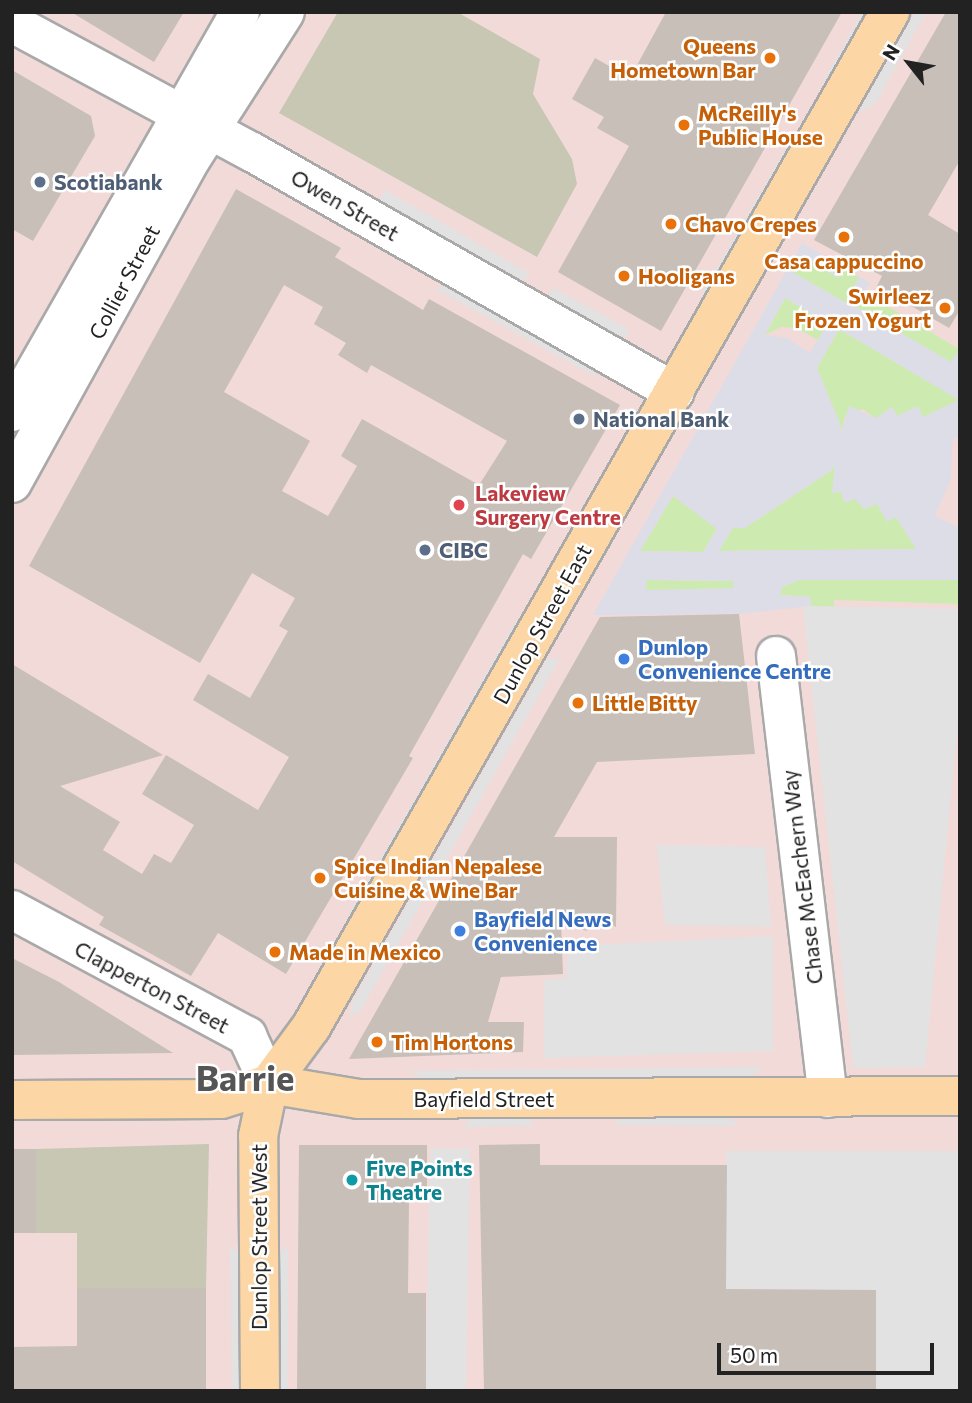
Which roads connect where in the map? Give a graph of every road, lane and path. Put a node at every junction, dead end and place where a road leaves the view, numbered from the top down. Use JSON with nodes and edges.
{"nodes":[{"id":1,"x":240,"y":12,"type":"edge"},
{"id":2,"x":285,"y":12,"type":"edge"},
{"id":3,"x":890,"y":12,"type":"edge"},
{"id":4,"x":12,"y":23,"type":"edge"},
{"id":5,"x":197,"y":122,"type":"junction"},
{"id":6,"x":675,"y":392,"type":"junction"},
{"id":7,"x":12,"y":412,"type":"edge"},
{"id":8,"x":12,"y":483,"type":"edge"},
{"id":9,"x":776,"y":656,"type":"dead end"},
{"id":10,"x":12,"y":910,"type":"edge"},
{"id":11,"x":269,"y":1084,"type":"junction"},
{"id":12,"x":960,"y":1096,"type":"edge"},
{"id":13,"x":828,"y":1098,"type":"junction"},
{"id":14,"x":12,"y":1100,"type":"edge"},
{"id":15,"x":260,"y":1391,"type":"edge"}],
"edges":[{"from":1,"to":5,"type":"street","name":"Collier Street"},
{"from":2,"to":5,"type":"street","name":"Collier Street"},
{"from":3,"to":6,"type":"main road","name":"Dunlop Street East"},
{"from":4,"to":5,"type":"street","name":"Owen Street"},
{"from":5,"to":6,"type":"street","name":"Owen Street"},
{"from":5,"to":7,"type":"street","name":"Collier Street"},
{"from":5,"to":8,"type":"street","name":"Collier Street"},
{"from":6,"to":11,"type":"main road","name":"Dunlop Street East"},
{"from":9,"to":13,"type":"street","name":"Chase McEachern Way"},
{"from":10,"to":11,"type":"street","name":"Clapperton Street"},
{"from":11,"to":13,"type":"main road","name":"Bayfield Street"},
{"from":11,"to":14,"type":"main road","name":"Bayfield Street"},
{"from":11,"to":15,"type":"main road","name":"Dunlop Street West"},
{"from":12,"to":13,"type":"main road","name":"Bayfield Street"}]}
